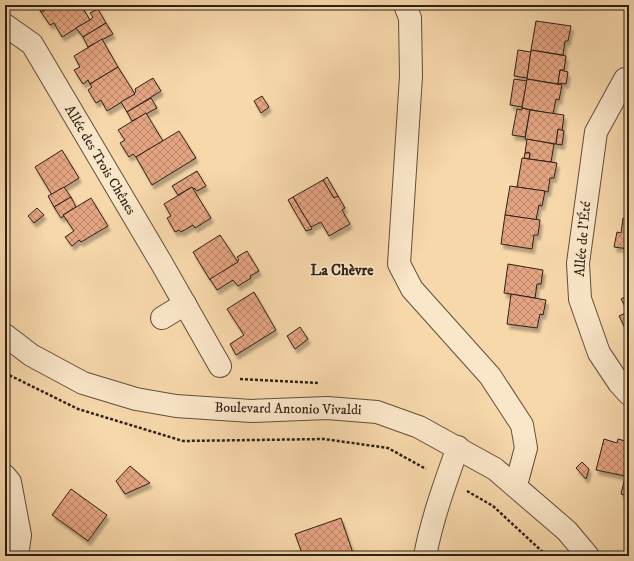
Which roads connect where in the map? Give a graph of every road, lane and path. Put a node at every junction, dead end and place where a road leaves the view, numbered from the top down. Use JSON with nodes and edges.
{"nodes":[{"id":1,"x":405,"y":5,"type":"edge"},
{"id":2,"x":5,"y":24,"type":"edge"},
{"id":3,"x":625,"y":79,"type":"dead end"},
{"id":4,"x":185,"y":304,"type":"junction"},
{"id":5,"x":162,"y":318,"type":"dead end"},
{"id":6,"x":5,"y":335,"type":"edge"},
{"id":7,"x":220,"y":366,"type":"joint"},
{"id":8,"x":5,"y":373,"type":"edge"},
{"id":9,"x":629,"y":394,"type":"edge"},
{"id":10,"x":327,"y":408,"type":"junction"},
{"id":11,"x":458,"y":447,"type":"junction"},
{"id":12,"x":5,"y":476,"type":"edge"},
{"id":13,"x":446,"y":480,"type":"junction"},
{"id":14,"x":516,"y":486,"type":"junction"},
{"id":15,"x":429,"y":551,"type":"edge"},
{"id":16,"x":17,"y":556,"type":"edge"},
{"id":17,"x":547,"y":556,"type":"edge"},
{"id":18,"x":588,"y":556,"type":"edge"}],
"edges":[{"from":1,"to":14,"type":"street"},
{"from":2,"to":4,"type":"street","name":"Allée des Trois Chênes"},
{"from":3,"to":9,"type":"street","name":"Allée de l'Été"},
{"from":4,"to":5,"type":"street"},
{"from":4,"to":7,"type":"street","name":"Allée des Trois Chênes"},
{"from":6,"to":10,"type":"street","name":"Boulevard Antonio Vivaldi"},
{"from":7,"to":10,"type":"path"},
{"from":8,"to":13,"type":"path","name":"Boulevard Antonio Vivaldi"},
{"from":10,"to":11,"type":"street","name":"Boulevard Antonio Vivaldi"},
{"from":11,"to":13,"type":"street"},
{"from":11,"to":14,"type":"street","name":"Boulevard Antonio Vivaldi"},
{"from":12,"to":16,"type":"street"},
{"from":13,"to":15,"type":"street"},
{"from":13,"to":17,"type":"path","name":"Boulevard Antonio Vivaldi"},
{"from":14,"to":18,"type":"street","name":"Boulevard Antonio Vivaldi"}]}
